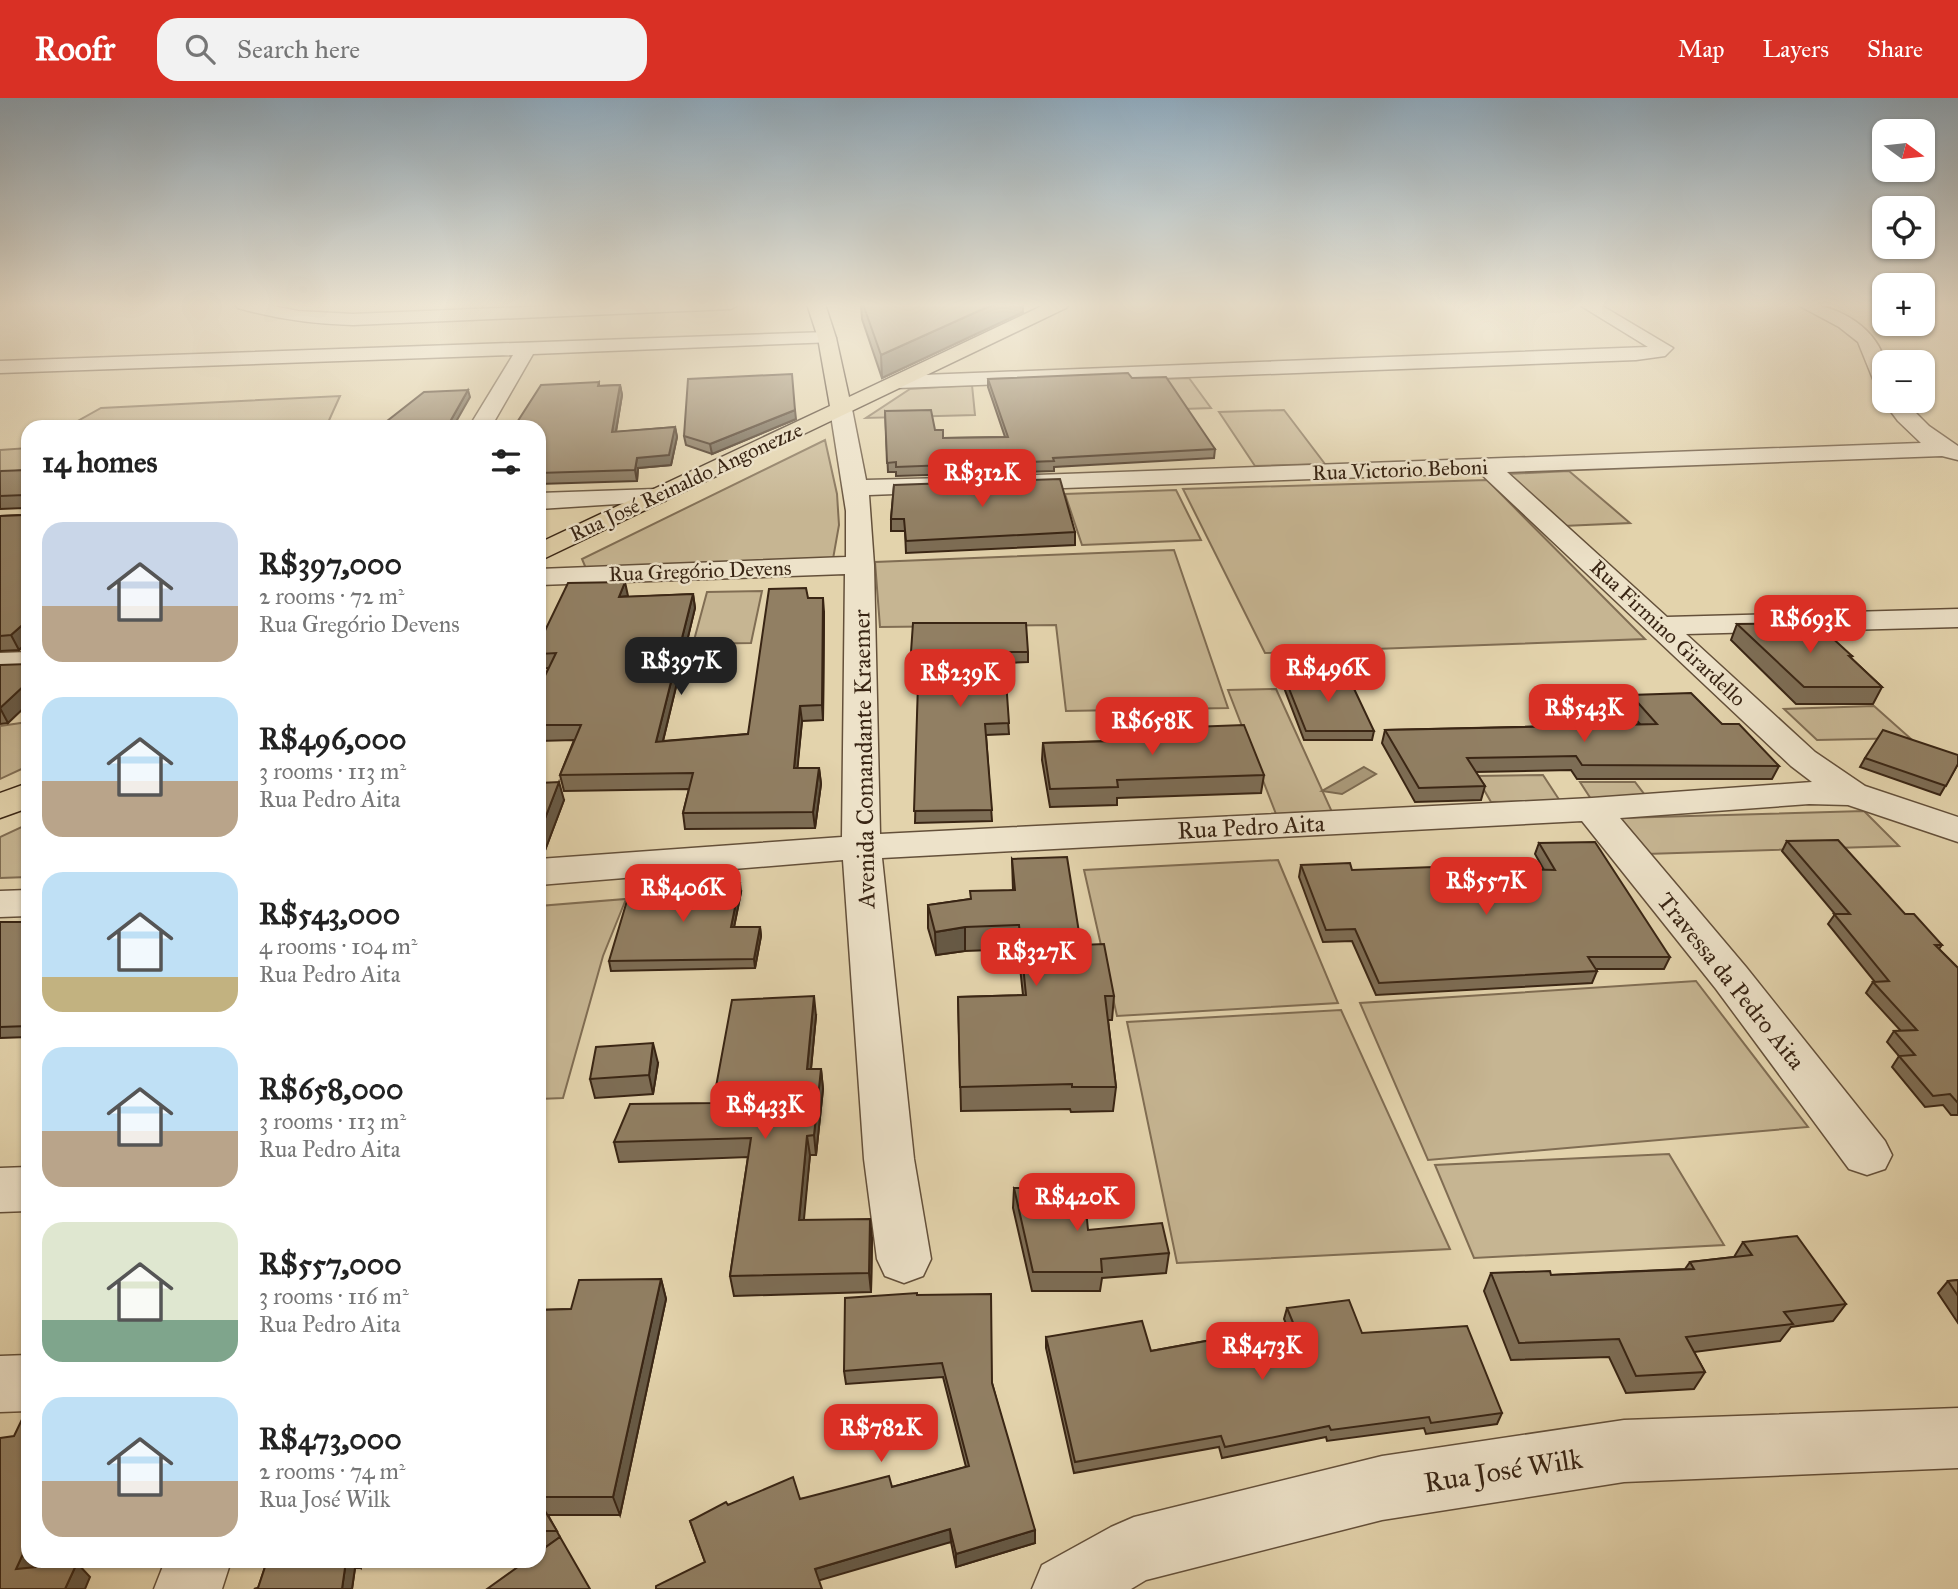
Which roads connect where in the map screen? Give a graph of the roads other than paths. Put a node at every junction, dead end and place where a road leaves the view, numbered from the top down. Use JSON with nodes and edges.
{"nodes":[{"id":1,"x":512,"y":374,"type":"edge"},
{"id":2,"x":834,"y":374,"type":"edge"},
{"id":3,"x":915,"y":374,"type":"edge"},
{"id":4,"x":1128,"y":374,"type":"edge"},
{"id":5,"x":898,"y":382,"type":"junction"},
{"id":6,"x":841,"y":409,"type":"junction"},
{"id":7,"x":1904,"y":413,"type":"edge"},
{"id":8,"x":484,"y":420,"type":"edge"},
{"id":9,"x":1952,"y":453,"type":"edge"},
{"id":10,"x":1487,"y":467,"type":"junction"},
{"id":11,"x":856,"y":488,"type":"junction"},
{"id":12,"x":656,"y":496,"type":"junction"},
{"id":13,"x":546,"y":501,"type":"edge"},
{"id":14,"x":546,"y":550,"type":"edge"},
{"id":15,"x":860,"y":565,"type":"junction"},
{"id":16,"x":546,"y":577,"type":"edge"},
{"id":17,"x":1958,"y":618,"type":"edge"},
{"id":18,"x":1661,"y":626,"type":"junction"},
{"id":19,"x":21,"y":661,"type":"edge"},
{"id":20,"x":0,"y":662,"type":"edge"},
{"id":21,"x":1852,"y":794,"type":"junction"},
{"id":22,"x":21,"y":797,"type":"edge"},
{"id":23,"x":0,"y":807,"type":"edge"},
{"id":24,"x":1592,"y":809,"type":"junction"},
{"id":25,"x":1958,"y":830,"type":"edge"},
{"id":26,"x":861,"y":847,"type":"junction"},
{"id":27,"x":546,"y":871,"type":"edge"},
{"id":28,"x":21,"y":903,"type":"edge"},
{"id":29,"x":0,"y":904,"type":"edge"},
{"id":30,"x":1867,"y":1155,"type":"dead end"},
{"id":31,"x":21,"y":1189,"type":"edge"},
{"id":32,"x":0,"y":1190,"type":"edge"},
{"id":33,"x":904,"y":1259,"type":"dead end"},
{"id":34,"x":21,"y":1382,"type":"edge"},
{"id":35,"x":0,"y":1384,"type":"edge"},
{"id":36,"x":1958,"y":1438,"type":"edge"},
{"id":37,"x":196,"y":1568,"type":"edge"},
{"id":38,"x":188,"y":1589,"type":"edge"},
{"id":39,"x":1066,"y":1589,"type":"edge"}],
"edges":[{"from":1,"to":8,"type":"street"},
{"from":2,"to":6,"type":"main road","name":"Avenida Comandante Kraemer"},
{"from":3,"to":5,"type":"main road","name":"Rua José Reinaldo Angonezze"},
{"from":4,"to":5,"type":"street"},
{"from":5,"to":6,"type":"main road","name":"Rua José Reinaldo Angonezze"},
{"from":6,"to":11,"type":"street","name":"Avenida Comandante Kraemer"},
{"from":6,"to":12,"type":"main road","name":"Rua José Reinaldo Angonezze"},
{"from":7,"to":9,"type":"street"},
{"from":9,"to":10,"type":"street","name":"Rua Victorio Beboni"},
{"from":10,"to":11,"type":"street","name":"Rua Victorio Beboni"},
{"from":10,"to":18,"type":"street","name":"Rua Firmino Girardello"},
{"from":11,"to":15,"type":"street","name":"Avenida Comandante Kraemer"},
{"from":12,"to":13,"type":"street"},
{"from":12,"to":14,"type":"main road","name":"Rua José Reinaldo Angonezze"},
{"from":15,"to":16,"type":"street","name":"Rua Gregório Devens"},
{"from":15,"to":26,"type":"street","name":"Avenida Comandante Kraemer"},
{"from":17,"to":18,"type":"street"},
{"from":18,"to":21,"type":"street","name":"Rua Firmino Girardello"},
{"from":19,"to":20,"type":"street"},
{"from":21,"to":24,"type":"street","name":"Rua Pedro Aita"},
{"from":21,"to":25,"type":"street","name":"Rua Pedro Aita"},
{"from":22,"to":23,"type":"main road"},
{"from":24,"to":26,"type":"street","name":"Rua Pedro Aita"},
{"from":24,"to":30,"type":"street","name":"Travessa da Pedro Aita"},
{"from":26,"to":27,"type":"street","name":"Rua Pedro Aita"},
{"from":26,"to":33,"type":"street","name":"Avenida Comandante Kraemer"},
{"from":28,"to":29,"type":"street"},
{"from":31,"to":32,"type":"street"},
{"from":34,"to":35,"type":"street"},
{"from":36,"to":39,"type":"street","name":"Rua José Wilk"},
{"from":37,"to":38,"type":"street"}]}
